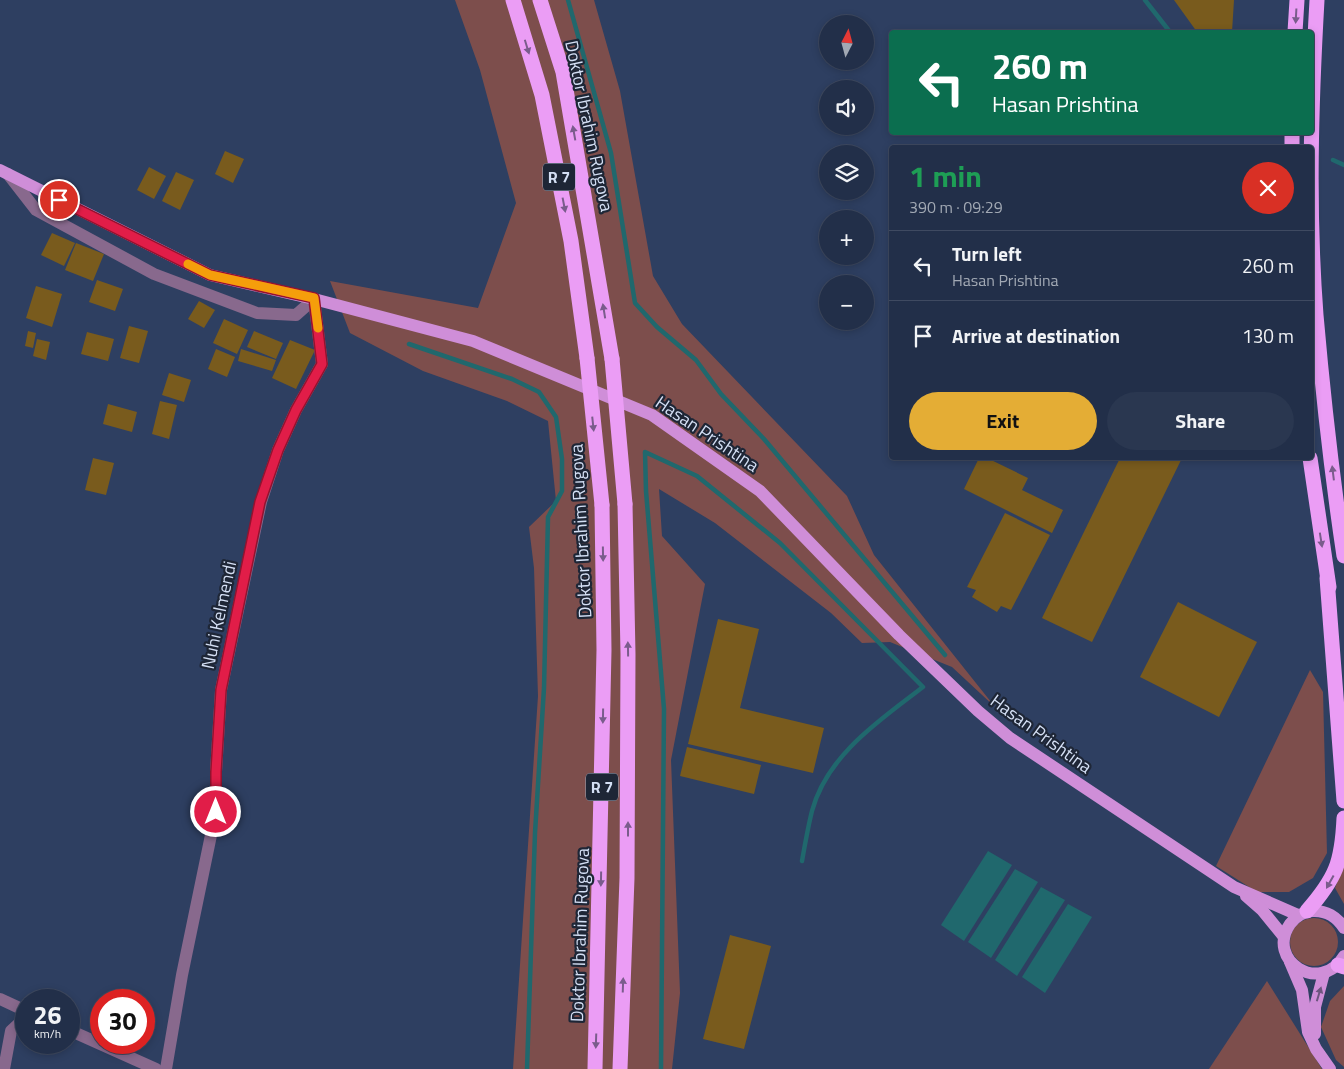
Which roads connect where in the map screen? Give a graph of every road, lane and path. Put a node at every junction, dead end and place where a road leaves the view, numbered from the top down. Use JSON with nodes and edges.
{"nodes":[{"id":1,"x":513,"y":0,"type":"edge"},
{"id":2,"x":540,"y":0,"type":"edge"},
{"id":3,"x":1297,"y":0,"type":"edge"},
{"id":4,"x":1317,"y":0,"type":"edge"},
{"id":5,"x":1295,"y":30,"type":"edge"},
{"id":6,"x":1314,"y":90,"type":"edge"},
{"id":7,"x":4,"y":172,"type":"edge"},
{"id":8,"x":1314,"y":227,"type":"edge"},
{"id":9,"x":314,"y":298,"type":"junction"},
{"id":10,"x":1310,"y":460,"type":"edge"},
{"id":11,"x":1344,"y":556,"type":"edge"},
{"id":12,"x":1327,"y":578,"type":"junction"},
{"id":13,"x":1344,"y":666,"type":"edge"},
{"id":14,"x":1344,"y":802,"type":"edge"},
{"id":15,"x":1344,"y":818,"type":"edge"},
{"id":16,"x":1234,"y":886,"type":"junction"},
{"id":17,"x":1303,"y":913,"type":"junction"},
{"id":18,"x":1344,"y":928,"type":"edge"},
{"id":19,"x":1284,"y":936,"type":"junction"},
{"id":20,"x":1290,"y":962,"type":"junction"},
{"id":21,"x":1342,"y":963,"type":"edge"},
{"id":22,"x":1324,"y":973,"type":"junction"},
{"id":23,"x":0,"y":999,"type":"edge"},
{"id":24,"x":15,"y":1006,"type":"edge"},
{"id":25,"x":15,"y":1027,"type":"edge"},
{"id":26,"x":80,"y":1035,"type":"edge"},
{"id":27,"x":1316,"y":1049,"type":"junction"},
{"id":28,"x":4,"y":1069,"type":"edge"},
{"id":29,"x":156,"y":1069,"type":"edge"},
{"id":30,"x":166,"y":1069,"type":"edge"},
{"id":31,"x":595,"y":1069,"type":"edge"},
{"id":32,"x":620,"y":1069,"type":"edge"},
{"id":33,"x":1330,"y":1069,"type":"edge"}],
"edges":[{"from":1,"to":31,"type":"highway","name":"Doktor Ibrahim Rugova","number":"R 7","one_way":true,"bridge":true},
{"from":32,"to":2,"type":"highway","name":"Doktor Ibrahim Rugova","number":"R 7","one_way":true,"bridge":true},
{"from":3,"to":5,"type":"highway","one_way":true},
{"from":6,"to":4,"type":"highway","one_way":true},
{"from":7,"to":9,"type":"main road","name":"Hasan Prishtina"},
{"from":7,"to":9,"type":"street"},
{"from":11,"to":8,"type":"highway","one_way":true},
{"from":9,"to":16,"type":"main road","name":"Hasan Prishtina"},
{"from":9,"to":30,"type":"street","name":"Nuhi Kelmendi"},
{"from":10,"to":12,"type":"highway","one_way":true},
{"from":12,"to":13,"type":"highway"},
{"from":12,"to":14,"type":"highway"},
{"from":15,"to":17,"type":"highway","one_way":true},
{"from":16,"to":17,"type":"main road","name":"Hasan Prishtina"},
{"from":16,"to":19,"type":"main road","name":"Hasan Prishtina"},
{"from":17,"to":18,"type":"main road","name":"Hasan Prishtina"},
{"from":17,"to":19,"type":"main road"},
{"from":19,"to":20,"type":"main road"},
{"from":20,"to":22,"type":"main road"},
{"from":20,"to":27,"type":"main road"},
{"from":21,"to":22,"type":"main road"},
{"from":27,"to":22,"type":"main road","one_way":true},
{"from":23,"to":24,"type":"street"},
{"from":25,"to":28,"type":"street"},
{"from":26,"to":29,"type":"street"},
{"from":27,"to":33,"type":"main road"}]}
